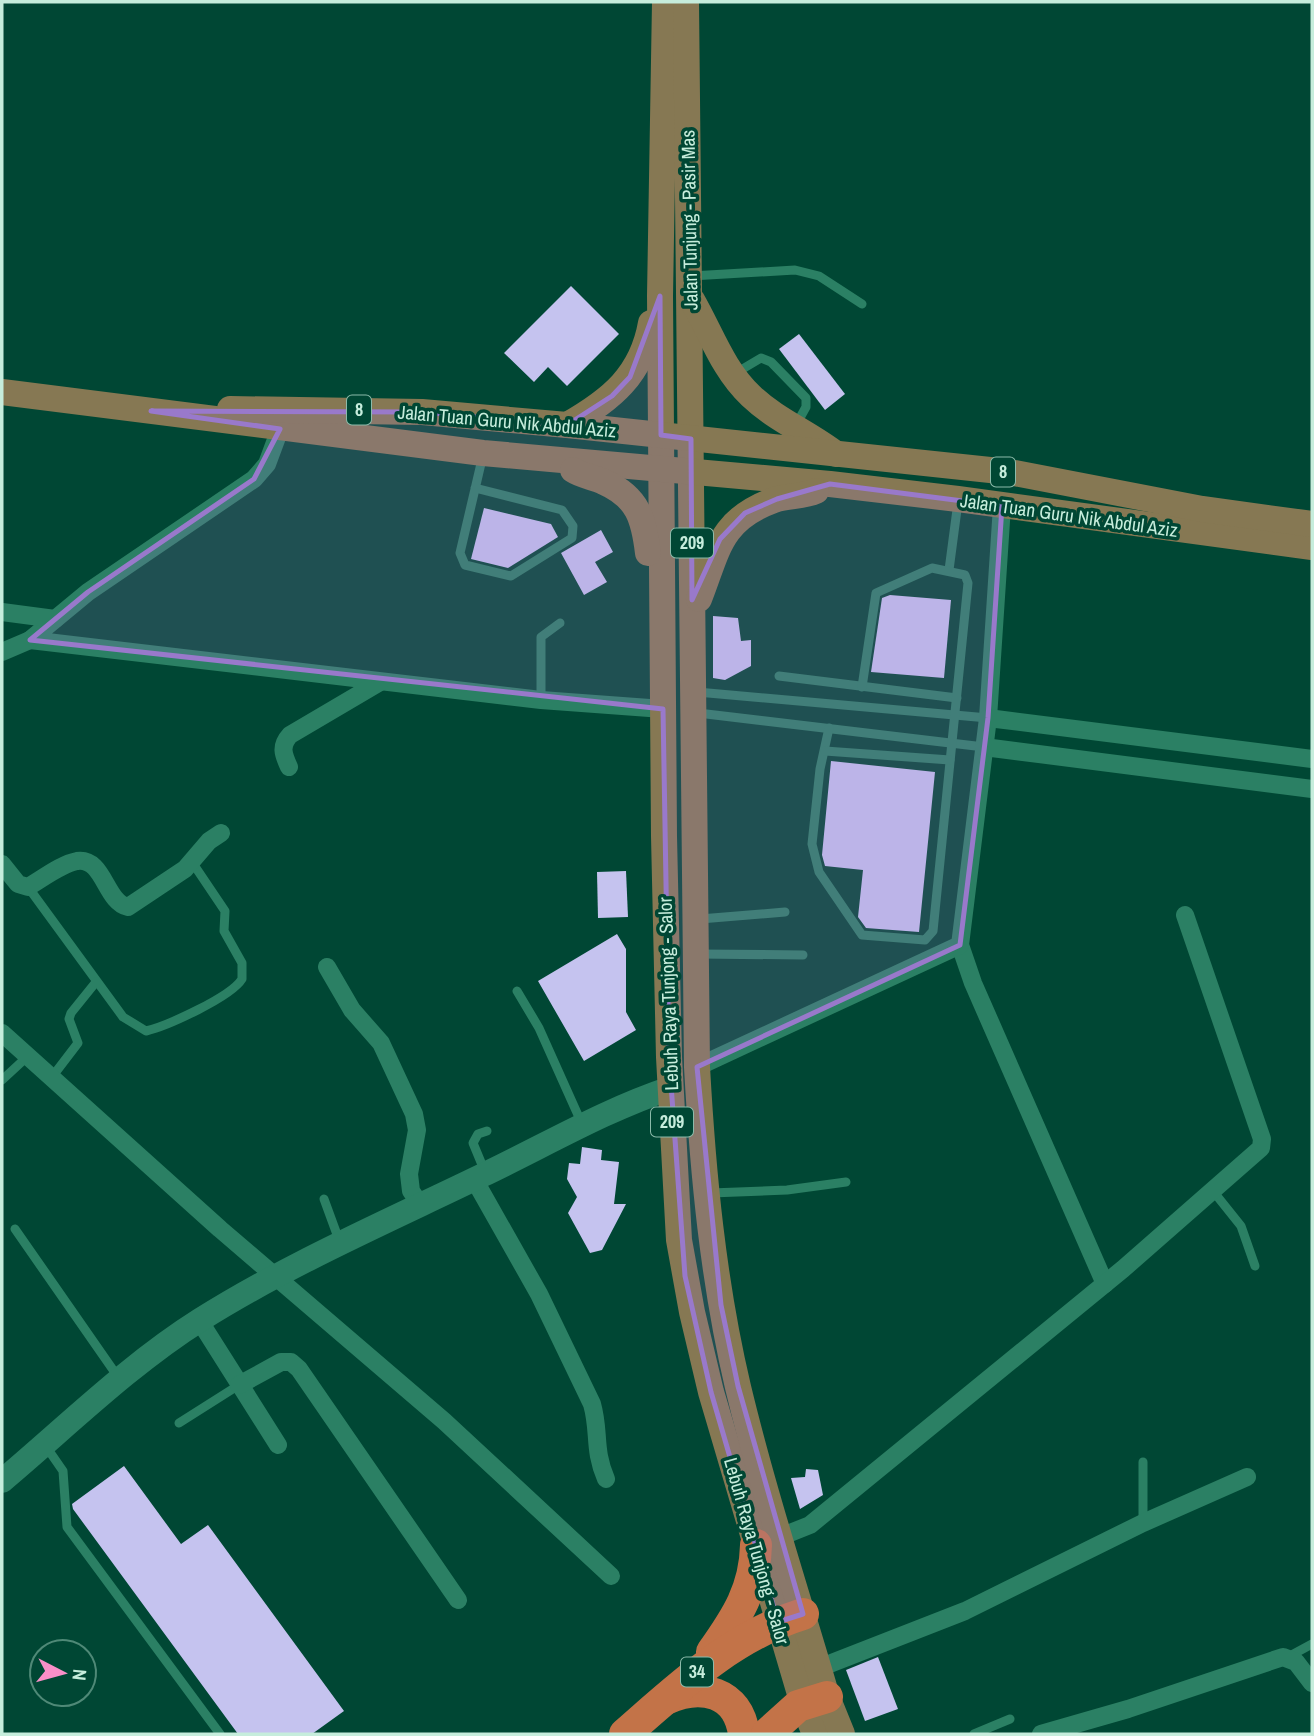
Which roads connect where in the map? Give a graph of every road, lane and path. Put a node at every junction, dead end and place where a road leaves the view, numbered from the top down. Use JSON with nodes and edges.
{"nodes":[{"id":1,"x":665,"y":2,"type":"edge"},
{"id":2,"x":686,"y":2,"type":"edge"},
{"id":3,"x":689,"y":286,"type":"junction"},
{"id":4,"x":660,"y":296,"type":"junction"},
{"id":5,"x":862,"y":304,"type":"dead end"},
{"id":6,"x":733,"y":375,"type":"junction"},
{"id":7,"x":2,"y":393,"type":"edge"},
{"id":8,"x":151,"y":411,"type":"junction"},
{"id":9,"x":567,"y":425,"type":"junction"},
{"id":10,"x":796,"y":427,"type":"junction"},
{"id":11,"x":281,"y":429,"type":"junction"},
{"id":12,"x":661,"y":435,"type":"junction"},
{"id":13,"x":691,"y":439,"type":"junction"},
{"id":14,"x":483,"y":453,"type":"junction"},
{"id":15,"x":836,"y":454,"type":"junction"},
{"id":16,"x":560,"y":459,"type":"junction"},
{"id":17,"x":661,"y":469,"type":"junction"},
{"id":18,"x":691,"y":471,"type":"junction"},
{"id":19,"x":830,"y":484,"type":"junction"},
{"id":20,"x":475,"y":488,"type":"junction"},
{"id":21,"x":958,"y":499,"type":"junction"},
{"id":22,"x":1002,"y":506,"type":"junction"},
{"id":23,"x":1312,"y":524,"type":"edge"},
{"id":24,"x":1312,"y":547,"type":"edge"},
{"id":25,"x":949,"y":570,"type":"junction"},
{"id":26,"x":661,"y":609,"type":"junction"},
{"id":27,"x":2,"y":612,"type":"edge"},
{"id":28,"x":692,"y":615,"type":"junction"},
{"id":29,"x":560,"y":623,"type":"dead end"},
{"id":30,"x":43,"y":630,"type":"junction"},
{"id":31,"x":2,"y":637,"type":"edge"},
{"id":32,"x":2,"y":652,"type":"edge"},
{"id":33,"x":779,"y":676,"type":"dead end"},
{"id":34,"x":380,"y":682,"type":"junction"},
{"id":35,"x":862,"y":687,"type":"junction"},
{"id":36,"x":957,"y":698,"type":"junction"},
{"id":37,"x":541,"y":700,"type":"junction"},
{"id":38,"x":693,"y":702,"type":"junction"},
{"id":39,"x":663,"y":709,"type":"junction"},
{"id":40,"x":955,"y":717,"type":"junction"},
{"id":41,"x":988,"y":718,"type":"junction"},
{"id":42,"x":829,"y":728,"type":"junction"},
{"id":43,"x":952,"y":742,"type":"junction"},
{"id":44,"x":984,"y":747,"type":"junction"},
{"id":45,"x":825,"y":751,"type":"junction"},
{"id":46,"x":950,"y":760,"type":"junction"},
{"id":47,"x":1312,"y":760,"type":"edge"},
{"id":48,"x":289,"y":767,"type":"dead end"},
{"id":49,"x":1312,"y":789,"type":"edge"},
{"id":50,"x":221,"y":833,"type":"dead end"},
{"id":51,"x":192,"y":862,"type":"junction"},
{"id":52,"x":2,"y":864,"type":"edge"},
{"id":53,"x":28,"y":887,"type":"junction"},
{"id":54,"x":785,"y":912,"type":"dead end"},
{"id":55,"x":1185,"y":915,"type":"dead end"},
{"id":56,"x":695,"y":919,"type":"junction"},
{"id":57,"x":960,"y":945,"type":"junction"},
{"id":58,"x":696,"y":954,"type":"junction"},
{"id":59,"x":803,"y":956,"type":"dead end"},
{"id":60,"x":327,"y":967,"type":"dead end"},
{"id":61,"x":96,"y":982,"type":"junction"},
{"id":62,"x":517,"y":991,"type":"dead end"},
{"id":63,"x":2,"y":1033,"type":"edge"},
{"id":64,"x":28,"y":1056,"type":"junction"},
{"id":65,"x":697,"y":1067,"type":"junction"},
{"id":66,"x":52,"y":1077,"type":"junction"},
{"id":67,"x":2,"y":1080,"type":"edge"},
{"id":68,"x":671,"y":1088,"type":"junction"},
{"id":69,"x":582,"y":1125,"type":"junction"},
{"id":70,"x":487,"y":1131,"type":"dead end"},
{"id":71,"x":480,"y":1176,"type":"junction"},
{"id":72,"x":846,"y":1182,"type":"dead end"},
{"id":73,"x":1213,"y":1191,"type":"junction"},
{"id":74,"x":706,"y":1192,"type":"junction"},
{"id":75,"x":324,"y":1199,"type":"dead end"},
{"id":76,"x":420,"y":1204,"type":"junction"},
{"id":77,"x":15,"y":1230,"type":"dead end"},
{"id":78,"x":341,"y":1244,"type":"junction"},
{"id":79,"x":1255,"y":1266,"type":"dead end"},
{"id":80,"x":276,"y":1277,"type":"junction"},
{"id":81,"x":1105,"y":1284,"type":"junction"},
{"id":82,"x":200,"y":1320,"type":"junction"},
{"id":83,"x":121,"y":1381,"type":"junction"},
{"id":84,"x":239,"y":1385,"type":"junction"},
{"id":85,"x":179,"y":1423,"type":"dead end"},
{"id":86,"x":45,"y":1445,"type":"junction"},
{"id":87,"x":278,"y":1445,"type":"dead end"},
{"id":88,"x":1143,"y":1462,"type":"dead end"},
{"id":89,"x":1247,"y":1477,"type":"dead end"},
{"id":90,"x":606,"y":1479,"type":"dead end"},
{"id":91,"x":2,"y":1481,"type":"edge"},
{"id":92,"x":1143,"y":1523,"type":"junction"},
{"id":93,"x":768,"y":1541,"type":"junction"},
{"id":94,"x":611,"y":1576,"type":"dead end"},
{"id":95,"x":458,"y":1600,"type":"dead end"},
{"id":96,"x":791,"y":1618,"type":"junction"},
{"id":97,"x":1312,"y":1644,"type":"edge"},
{"id":98,"x":1288,"y":1657,"type":"junction"},
{"id":99,"x":1312,"y":1683,"type":"edge"},
{"id":100,"x":816,"y":1690,"type":"junction"},
{"id":101,"x":669,"y":1695,"type":"junction"},
{"id":102,"x":1010,"y":1719,"type":"dead end"},
{"id":103,"x":220,"y":1734,"type":"edge"},
{"id":104,"x":625,"y":1734,"type":"edge"},
{"id":105,"x":744,"y":1734,"type":"edge"},
{"id":106,"x":767,"y":1734,"type":"edge"},
{"id":107,"x":815,"y":1734,"type":"edge"},
{"id":108,"x":842,"y":1734,"type":"edge"},
{"id":109,"x":974,"y":1734,"type":"edge"},
{"id":110,"x":1041,"y":1734,"type":"edge"}],
"edges":[{"from":1,"to":4,"type":"main road","name":"Jalan Tunjung - Pasir Mas"},
{"from":2,"to":3,"type":"main road","name":"Jalan Tunjung - Pasir Mas"},
{"from":3,"to":5,"type":"lane"},
{"from":3,"to":6,"type":"main road"},
{"from":3,"to":13,"type":"main road","name":"Jalan Tunjung - Pasir Mas"},
{"from":4,"to":9,"type":"main road"},
{"from":4,"to":12,"type":"main road","name":"Jalan Tunjung - Pasir Mas"},
{"from":6,"to":10,"type":"main road"},
{"from":6,"to":10,"type":"lane"},
{"from":7,"to":8,"type":"main road","number":"8"},
{"from":8,"to":9,"type":"main road","name":"Jalan Tuan Guru Nik Abdul Aziz","number":"8"},
{"from":8,"to":11,"type":"main road","name":"Jalan Tuan Guru Nik Abdul Aziz","number":"8"},
{"from":9,"to":12,"type":"main road","name":"Jalan Tuan Guru Nik Abdul Aziz","number":"8"},
{"from":10,"to":15,"type":"main road"},
{"from":11,"to":14,"type":"main road","name":"Jalan Tuan Guru Nik Abdul Aziz","number":"8"},
{"from":11,"to":30,"type":"street"},
{"from":12,"to":13,"type":"main road","name":"Jalan Tuan Guru Nik Abdul Aziz","number":"8"},
{"from":12,"to":17,"type":"main road","name":"Lebuh Raya Tunjong - Salor"},
{"from":13,"to":15,"type":"main road","name":"Jalan Tuan Guru Nik Abdul Aziz","number":"8"},
{"from":13,"to":18,"type":"main road","name":"Lebuh Raya Tunjong - Salor"},
{"from":14,"to":16,"type":"main road","name":"Jalan Tuan Guru Nik Abdul Aziz","number":"8"},
{"from":14,"to":20,"type":"lane"},
{"from":15,"to":23,"type":"main road","name":"Jalan Tuan Guru Nik Abdul Aziz","number":"8"},
{"from":16,"to":17,"type":"main road","name":"Jalan Tuan Guru Nik Abdul Aziz","number":"8"},
{"from":16,"to":26,"type":"main road"},
{"from":17,"to":18,"type":"main road","name":"Jalan Tuan Guru Nik Abdul Aziz","number":"8"},
{"from":17,"to":26,"type":"main road","name":"Lebuh Raya Tunjong - Salor","number":"209"},
{"from":18,"to":19,"type":"main road","name":"Jalan Tuan Guru Nik Abdul Aziz","number":"8"},
{"from":18,"to":28,"type":"main road","name":"Lebuh Raya Tunjong - Salor","number":"209"},
{"from":19,"to":21,"type":"main road","name":"Jalan Tuan Guru Nik Abdul Aziz","number":"8"},
{"from":19,"to":28,"type":"main road"},
{"from":20,"to":20,"type":"lane"},
{"from":21,"to":22,"type":"main road","name":"Jalan Tuan Guru Nik Abdul Aziz","number":"8"},
{"from":21,"to":25,"type":"lane"},
{"from":22,"to":24,"type":"main road","name":"Jalan Tuan Guru Nik Abdul Aziz","number":"8"},
{"from":22,"to":41,"type":"street"},
{"from":25,"to":35,"type":"lane"},
{"from":25,"to":36,"type":"lane"},
{"from":26,"to":39,"type":"main road","name":"Lebuh Raya Tunjong - Salor","number":"209"},
{"from":27,"to":30,"type":"street"},
{"from":28,"to":38,"type":"main road","name":"Lebuh Raya Tunjong - Salor","number":"209"},
{"from":29,"to":37,"type":"lane"},
{"from":30,"to":31,"type":"street"},
{"from":30,"to":32,"type":"street"},
{"from":30,"to":34,"type":"street"},
{"from":33,"to":35,"type":"lane"},
{"from":34,"to":37,"type":"street"},
{"from":34,"to":48,"type":"street"},
{"from":35,"to":36,"type":"lane"},
{"from":36,"to":40,"type":"lane"},
{"from":37,"to":39,"type":"street"},
{"from":38,"to":40,"type":"lane"},
{"from":38,"to":42,"type":"lane"},
{"from":38,"to":56,"type":"main road","name":"Lebuh Raya Tunjong - Salor","number":"209"},
{"from":39,"to":68,"type":"main road","name":"Lebuh Raya Tunjong - Salor","number":"209"},
{"from":40,"to":41,"type":"lane"},
{"from":40,"to":43,"type":"lane"},
{"from":41,"to":44,"type":"street"},
{"from":41,"to":47,"type":"street"},
{"from":42,"to":43,"type":"lane"},
{"from":42,"to":45,"type":"lane"},
{"from":43,"to":44,"type":"lane"},
{"from":43,"to":46,"type":"lane"},
{"from":44,"to":49,"type":"street"},
{"from":44,"to":57,"type":"street"},
{"from":45,"to":46,"type":"lane"},
{"from":45,"to":46,"type":"lane"},
{"from":50,"to":51,"type":"street"},
{"from":51,"to":53,"type":"street"},
{"from":51,"to":61,"type":"lane"},
{"from":52,"to":53,"type":"street"},
{"from":53,"to":61,"type":"lane"},
{"from":54,"to":56,"type":"lane"},
{"from":55,"to":73,"type":"street"},
{"from":56,"to":58,"type":"main road","name":"Lebuh Raya Tunjong - Salor","number":"209"},
{"from":57,"to":65,"type":"street"},
{"from":57,"to":81,"type":"street"},
{"from":58,"to":59,"type":"lane"},
{"from":58,"to":65,"type":"main road","name":"Lebuh Raya Tunjong - Salor","number":"209"},
{"from":60,"to":76,"type":"street"},
{"from":61,"to":66,"type":"lane"},
{"from":62,"to":69,"type":"lane"},
{"from":63,"to":64,"type":"street"},
{"from":64,"to":66,"type":"street"},
{"from":64,"to":67,"type":"lane"},
{"from":65,"to":74,"type":"main road","name":"Lebuh Raya Tunjong - Salor","number":"209"},
{"from":66,"to":80,"type":"street"},
{"from":68,"to":69,"type":"main road"},
{"from":68,"to":93,"type":"main road","name":"Lebuh Raya Tunjong - Salor","number":"209"},
{"from":69,"to":71,"type":"main road"},
{"from":70,"to":71,"type":"lane"},
{"from":71,"to":76,"type":"main road"},
{"from":71,"to":90,"type":"street"},
{"from":72,"to":74,"type":"lane"},
{"from":73,"to":79,"type":"lane"},
{"from":73,"to":81,"type":"street"},
{"from":74,"to":93,"type":"main road","name":"Lebuh Raya Tunjong - Salor","number":"209"},
{"from":75,"to":78,"type":"lane"},
{"from":76,"to":78,"type":"main road"},
{"from":77,"to":83,"type":"lane"},
{"from":78,"to":80,"type":"main road"},
{"from":80,"to":82,"type":"main road"},
{"from":80,"to":94,"type":"street"},
{"from":81,"to":93,"type":"street"},
{"from":82,"to":83,"type":"main road"},
{"from":82,"to":84,"type":"street"},
{"from":83,"to":86,"type":"main road"},
{"from":84,"to":85,"type":"lane"},
{"from":84,"to":87,"type":"street"},
{"from":84,"to":95,"type":"street"},
{"from":86,"to":91,"type":"main road"},
{"from":86,"to":103,"type":"lane"},
{"from":88,"to":92,"type":"lane"},
{"from":89,"to":92,"type":"street"},
{"from":92,"to":100,"type":"street"},
{"from":93,"to":96,"type":"main road","name":"Lebuh Raya Tunjong - Salor","number":"209"},
{"from":93,"to":101,"type":"highway"},
{"from":96,"to":100,"type":"main road","name":"Lebuh Raya Tunjong - Salor","number":"209"},
{"from":96,"to":100,"type":"main road","name":"Lebuh Raya Tunjong - Salor","number":"209"},
{"from":96,"to":101,"type":"highway","number":"34"},
{"from":97,"to":98,"type":"lane"},
{"from":98,"to":99,"type":"street"},
{"from":98,"to":110,"type":"street"},
{"from":100,"to":106,"type":"highway"},
{"from":100,"to":107,"type":"main road","number":"209"},
{"from":100,"to":108,"type":"main road","number":"209"},
{"from":101,"to":104,"type":"highway","number":"34"},
{"from":101,"to":105,"type":"highway"},
{"from":102,"to":109,"type":"lane"}]}
